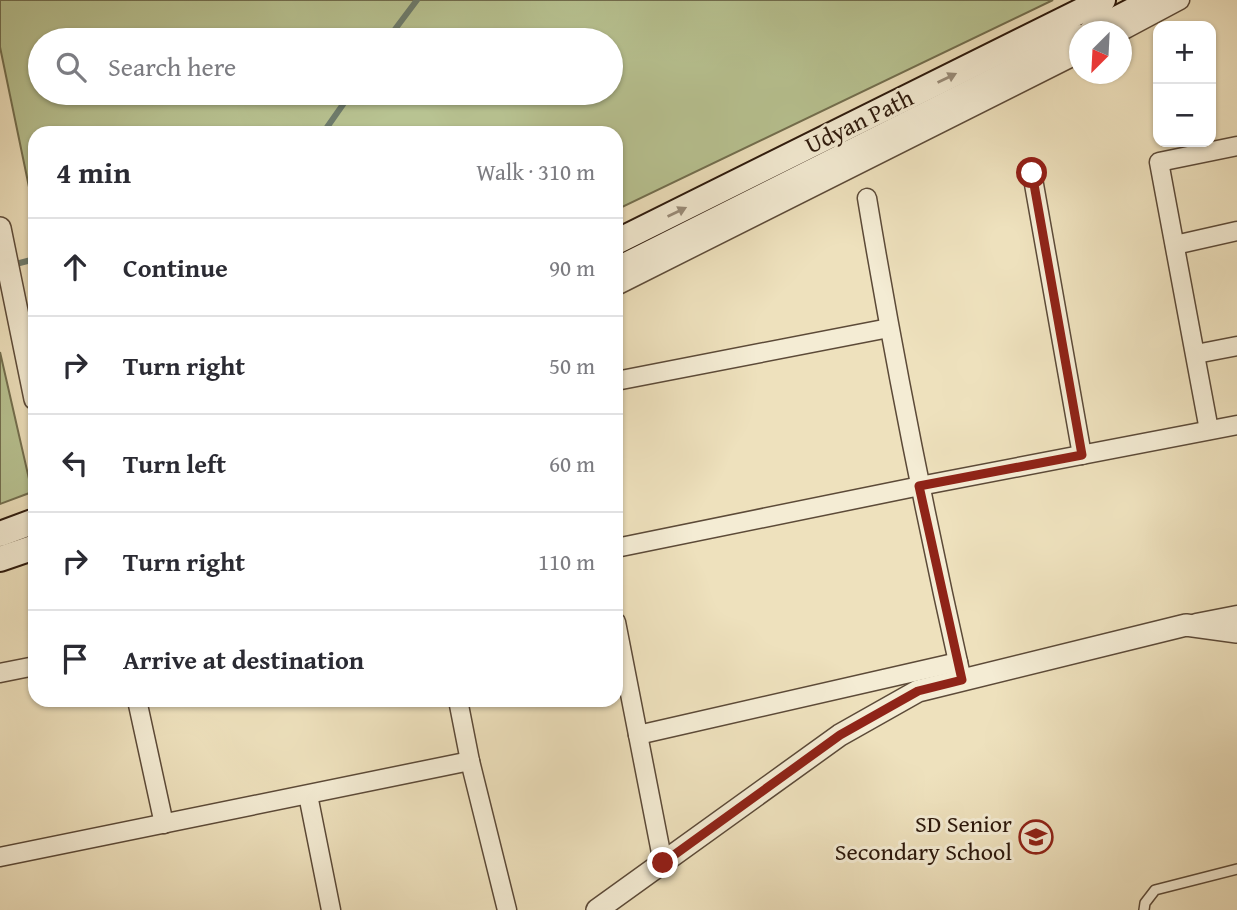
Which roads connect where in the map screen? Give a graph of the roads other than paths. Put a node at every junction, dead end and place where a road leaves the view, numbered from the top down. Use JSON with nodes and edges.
{"nodes":[{"id":1,"x":1103,"y":0,"type":"edge"},
{"id":2,"x":1153,"y":0,"type":"edge"},
{"id":3,"x":1180,"y":0,"type":"edge"},
{"id":4,"x":1112,"y":21,"type":"edge"},
{"id":5,"x":1132,"y":26,"type":"edge"},
{"id":6,"x":1069,"y":43,"type":"edge"},
{"id":7,"x":1069,"y":59,"type":"edge"},
{"id":8,"x":1237,"y":146,"type":"edge"},
{"id":9,"x":1032,"y":173,"type":"dead end"},
{"id":10,"x":867,"y":198,"type":"dead end"},
{"id":11,"x":0,"y":228,"type":"edge"},
{"id":12,"x":1237,"y":231,"type":"edge"},
{"id":13,"x":623,"y":239,"type":"edge"},
{"id":14,"x":1175,"y":245,"type":"junction"},
{"id":15,"x":623,"y":266,"type":"edge"},
{"id":16,"x":623,"y":282,"type":"edge"},
{"id":17,"x":889,"y":328,"type":"junction"},
{"id":18,"x":1237,"y":346,"type":"edge"},
{"id":19,"x":1196,"y":354,"type":"junction"},
{"id":20,"x":28,"y":363,"type":"edge"},
{"id":21,"x":623,"y":380,"type":"edge"},
{"id":22,"x":1237,"y":425,"type":"edge"},
{"id":23,"x":1209,"y":430,"type":"junction"},
{"id":24,"x":1082,"y":455,"type":"junction"},
{"id":25,"x":919,"y":486,"type":"junction"},
{"id":26,"x":28,"y":524,"type":"edge"},
{"id":27,"x":0,"y":534,"type":"edge"},
{"id":28,"x":623,"y":547,"type":"edge"},
{"id":29,"x":28,"y":549,"type":"edge"},
{"id":30,"x":0,"y":559,"type":"edge"},
{"id":31,"x":1237,"y":615,"type":"edge"},
{"id":32,"x":1186,"y":625,"type":"junction"},
{"id":33,"x":1237,"y":632,"type":"edge"},
{"id":34,"x":623,"y":658,"type":"edge"},
{"id":35,"x":28,"y":667,"type":"edge"},
{"id":36,"x":960,"y":671,"type":"junction"},
{"id":37,"x":0,"y":673,"type":"edge"},
{"id":38,"x":139,"y":707,"type":"edge"},
{"id":39,"x":459,"y":707,"type":"edge"},
{"id":40,"x":638,"y":735,"type":"junction"},
{"id":41,"x":470,"y":761,"type":"junction"},
{"id":42,"x":308,"y":795,"type":"junction"},
{"id":43,"x":164,"y":824,"type":"junction"},
{"id":44,"x":0,"y":858,"type":"edge"},
{"id":45,"x":663,"y":863,"type":"junction"},
{"id":46,"x":1237,"y":869,"type":"edge"},
{"id":47,"x":331,"y":910,"type":"edge"},
{"id":48,"x":507,"y":910,"type":"edge"},
{"id":49,"x":597,"y":910,"type":"edge"},
{"id":50,"x":1144,"y":910,"type":"edge"}],
"edges":[{"from":13,"to":1,"type":"main road","name":"Udyan Path","one_way":true},
{"from":2,"to":4,"type":"main road"},
{"from":3,"to":5,"type":"street"},
{"from":6,"to":15,"type":"main road","name":"Udyan Path"},
{"from":7,"to":16,"type":"street"},
{"from":8,"to":14,"type":"street"},
{"from":9,"to":24,"type":"street"},
{"from":10,"to":17,"type":"street"},
{"from":11,"to":20,"type":"street"},
{"from":12,"to":14,"type":"street"},
{"from":14,"to":19,"type":"street"},
{"from":17,"to":21,"type":"street"},
{"from":17,"to":25,"type":"street"},
{"from":18,"to":19,"type":"street"},
{"from":19,"to":23,"type":"street"},
{"from":22,"to":23,"type":"street"},
{"from":23,"to":24,"type":"street"},
{"from":24,"to":25,"type":"street"},
{"from":25,"to":28,"type":"street"},
{"from":25,"to":36,"type":"street"},
{"from":26,"to":27,"type":"main road"},
{"from":29,"to":30,"type":"main road"},
{"from":31,"to":32,"type":"street"},
{"from":32,"to":33,"type":"street"},
{"from":32,"to":36,"type":"street"},
{"from":34,"to":40,"type":"street"},
{"from":35,"to":37,"type":"street"},
{"from":36,"to":40,"type":"street"},
{"from":36,"to":45,"type":"street"},
{"from":38,"to":43,"type":"street"},
{"from":39,"to":41,"type":"street"},
{"from":40,"to":45,"type":"street"},
{"from":41,"to":42,"type":"street"},
{"from":41,"to":48,"type":"street"},
{"from":42,"to":43,"type":"street"},
{"from":42,"to":47,"type":"street"},
{"from":43,"to":44,"type":"street"},
{"from":45,"to":49,"type":"street"},
{"from":46,"to":50,"type":"lane"}]}
